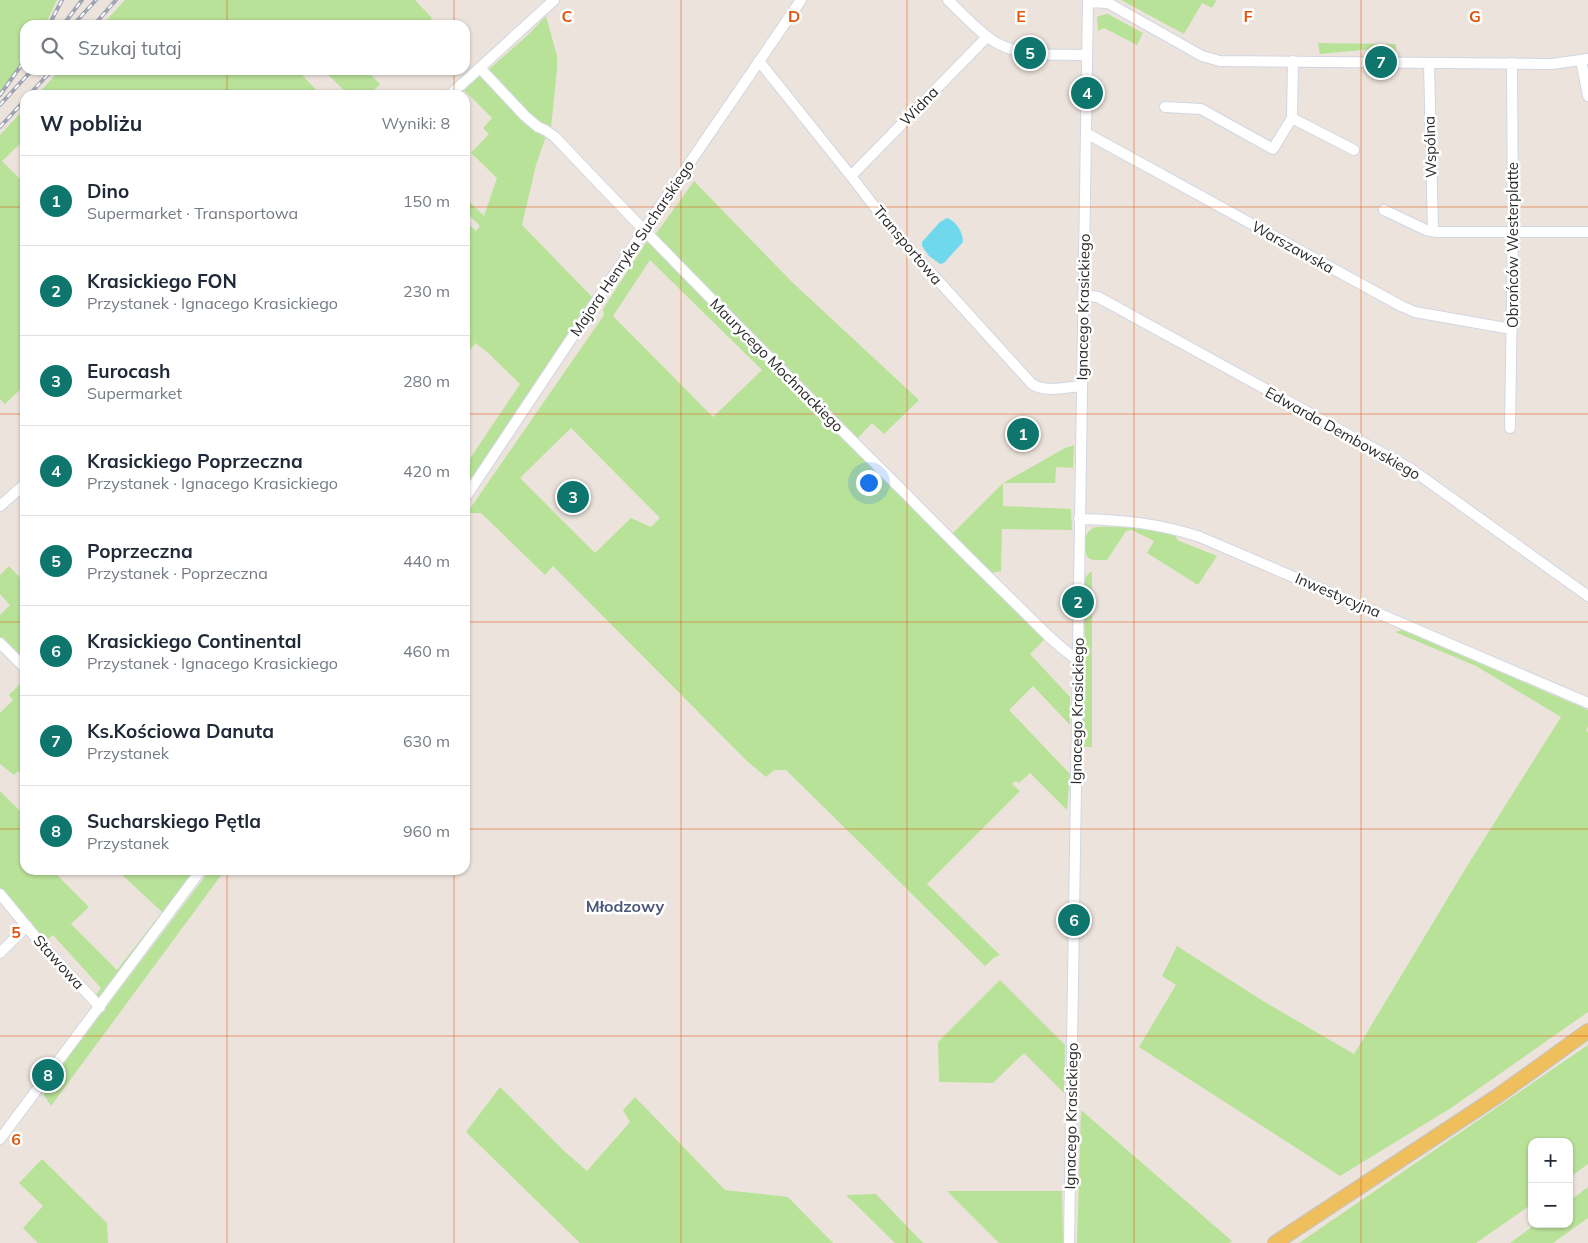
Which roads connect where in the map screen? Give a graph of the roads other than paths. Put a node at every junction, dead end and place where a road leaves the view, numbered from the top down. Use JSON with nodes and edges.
{"nodes":[{"id":1,"x":554,"y":0,"type":"edge"},
{"id":2,"x":802,"y":0,"type":"edge"},
{"id":3,"x":948,"y":0,"type":"edge"},
{"id":4,"x":1088,"y":1,"type":"edge"},
{"id":5,"x":987,"y":37,"type":"junction"},
{"id":6,"x":1087,"y":55,"type":"junction"},
{"id":7,"x":1585,"y":59,"type":"edge"},
{"id":8,"x":759,"y":61,"type":"junction"},
{"id":9,"x":1292,"y":61,"type":"junction"},
{"id":10,"x":1428,"y":63,"type":"junction"},
{"id":11,"x":1512,"y":63,"type":"junction"},
{"id":12,"x":480,"y":68,"type":"junction"},
{"id":13,"x":456,"y":90,"type":"edge"},
{"id":14,"x":1588,"y":96,"type":"edge"},
{"id":15,"x":1165,"y":107,"type":"dead end"},
{"id":16,"x":1292,"y":118,"type":"junction"},
{"id":17,"x":1086,"y":133,"type":"junction"},
{"id":18,"x":1354,"y":150,"type":"dead end"},
{"id":19,"x":851,"y":176,"type":"junction"},
{"id":20,"x":1384,"y":210,"type":"dead end"},
{"id":21,"x":644,"y":231,"type":"junction"},
{"id":22,"x":1433,"y":231,"type":"junction"},
{"id":23,"x":1513,"y":232,"type":"junction"},
{"id":24,"x":1588,"y":232,"type":"edge"},
{"id":25,"x":1083,"y":295,"type":"junction"},
{"id":26,"x":1511,"y":329,"type":"junction"},
{"id":27,"x":1082,"y":386,"type":"junction"},
{"id":28,"x":1510,"y":428,"type":"dead end"},
{"id":29,"x":20,"y":488,"type":"edge"},
{"id":30,"x":470,"y":491,"type":"edge"},
{"id":31,"x":0,"y":506,"type":"edge"},
{"id":32,"x":1080,"y":518,"type":"junction"},
{"id":33,"x":1588,"y":596,"type":"edge"},
{"id":34,"x":0,"y":643,"type":"edge"},
{"id":35,"x":1078,"y":660,"type":"junction"},
{"id":36,"x":20,"y":663,"type":"edge"},
{"id":37,"x":1588,"y":702,"type":"edge"},
{"id":38,"x":197,"y":875,"type":"edge"},
{"id":39,"x":0,"y":894,"type":"edge"},
{"id":40,"x":27,"y":926,"type":"junction"},
{"id":41,"x":0,"y":953,"type":"edge"},
{"id":42,"x":100,"y":1007,"type":"junction"},
{"id":43,"x":1588,"y":1031,"type":"edge"},
{"id":44,"x":3,"y":1127,"type":"edge"},
{"id":45,"x":0,"y":1139,"type":"edge"},
{"id":46,"x":1069,"y":1243,"type":"edge"},
{"id":47,"x":1275,"y":1243,"type":"edge"}],
"edges":[{"from":1,"to":12,"type":"street"},
{"from":2,"to":8,"type":"street","name":"Majora Henryka Sucharskiego"},
{"from":3,"to":5,"type":"street"},
{"from":4,"to":6,"type":"street","name":"Ignacego Krasickiego"},
{"from":4,"to":9,"type":"street"},
{"from":5,"to":6,"type":"street"},
{"from":5,"to":19,"type":"street","name":"Widna"},
{"from":6,"to":17,"type":"street","name":"Ignacego Krasickiego"},
{"from":7,"to":11,"type":"street"},
{"from":7,"to":14,"type":"street"},
{"from":8,"to":19,"type":"street","name":"Transportowa"},
{"from":8,"to":21,"type":"street","name":"Majora Henryka Sucharskiego"},
{"from":9,"to":10,"type":"street"},
{"from":9,"to":16,"type":"street"},
{"from":10,"to":11,"type":"street"},
{"from":10,"to":22,"type":"street","name":"Wspólna"},
{"from":11,"to":23,"type":"street","name":"Obrońców Westerplatte"},
{"from":12,"to":13,"type":"street"},
{"from":12,"to":21,"type":"street","name":"Maurycego Mochnackiego"},
{"from":15,"to":16,"type":"street"},
{"from":16,"to":18,"type":"street"},
{"from":17,"to":25,"type":"street","name":"Ignacego Krasickiego"},
{"from":17,"to":26,"type":"street","name":"Warszawska"},
{"from":19,"to":27,"type":"street","name":"Transportowa"},
{"from":20,"to":22,"type":"street"},
{"from":21,"to":30,"type":"street","name":"Majora Henryka Sucharskiego"},
{"from":21,"to":35,"type":"street","name":"Maurycego Mochnackiego"},
{"from":22,"to":23,"type":"street"},
{"from":23,"to":24,"type":"street"},
{"from":23,"to":26,"type":"street","name":"Obrońców Westerplatte"},
{"from":25,"to":27,"type":"street","name":"Ignacego Krasickiego"},
{"from":25,"to":33,"type":"street","name":"Edwarda Dembowskiego"},
{"from":26,"to":28,"type":"street","name":"Obrońców Westerplatte"},
{"from":27,"to":32,"type":"street","name":"Ignacego Krasickiego"},
{"from":29,"to":31,"type":"street"},
{"from":32,"to":35,"type":"street","name":"Ignacego Krasickiego"},
{"from":32,"to":37,"type":"street","name":"Inwestycyjna"},
{"from":34,"to":36,"type":"street"},
{"from":35,"to":46,"type":"street","name":"Ignacego Krasickiego"},
{"from":38,"to":42,"type":"street"},
{"from":39,"to":40,"type":"street","name":"Stawowa"},
{"from":40,"to":41,"type":"street"},
{"from":40,"to":42,"type":"street","name":"Stawowa"},
{"from":42,"to":44,"type":"street"},
{"from":43,"to":47,"type":"main road"},
{"from":44,"to":45,"type":"street"}]}
